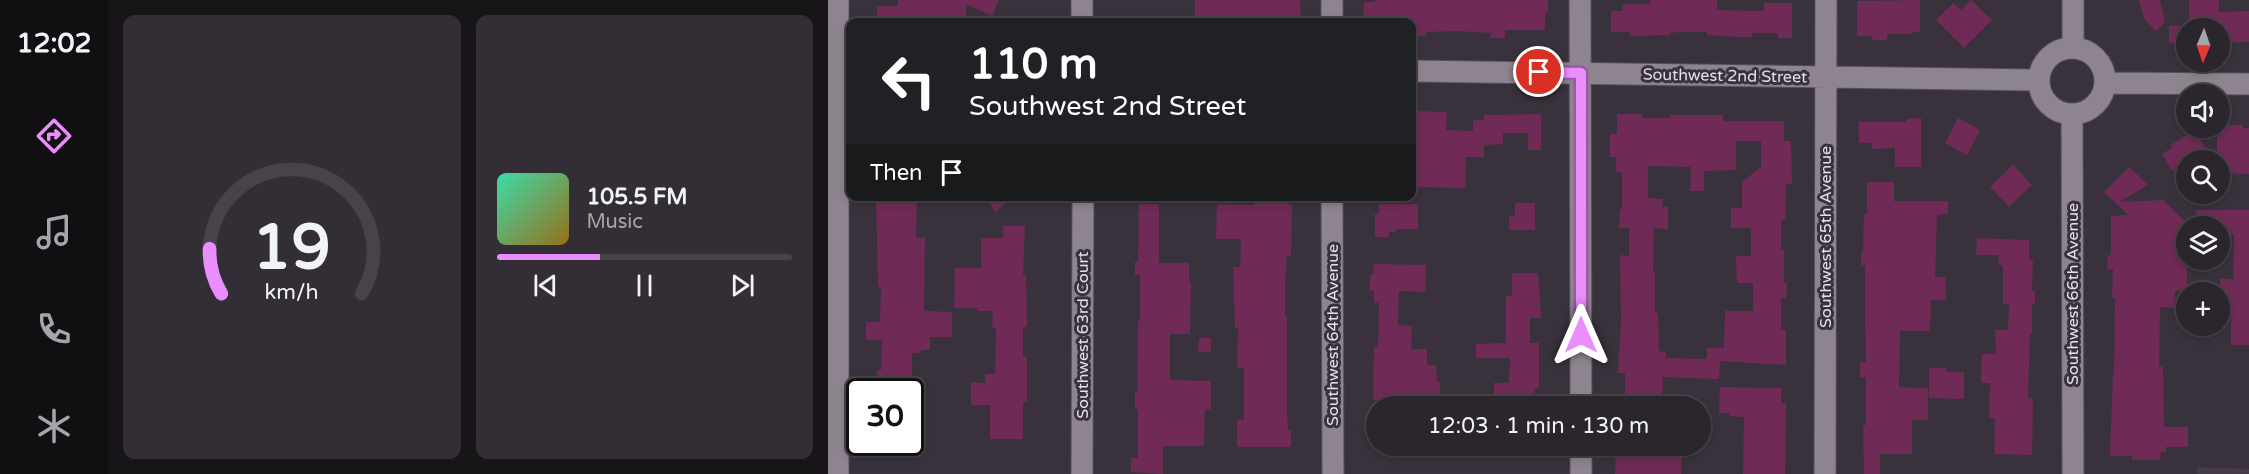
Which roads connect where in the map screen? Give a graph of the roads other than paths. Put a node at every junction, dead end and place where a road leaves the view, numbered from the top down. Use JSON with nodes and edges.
{"nodes":[{"id":1,"x":838,"y":0,"type":"edge"},
{"id":2,"x":1082,"y":0,"type":"edge"},
{"id":3,"x":1332,"y":0,"type":"edge"},
{"id":4,"x":1580,"y":0,"type":"edge"},
{"id":5,"x":1826,"y":0,"type":"edge"},
{"id":6,"x":2073,"y":0,"type":"edge"},
{"id":7,"x":1082,"y":18,"type":"edge"},
{"id":8,"x":1332,"y":18,"type":"edge"},
{"id":9,"x":2073,"y":48,"type":"junction"},
{"id":10,"x":839,"y":62,"type":"edge"},
{"id":11,"x":1416,"y":71,"type":"edge"},
{"id":12,"x":1581,"y":73,"type":"junction"},
{"id":13,"x":1826,"y":77,"type":"junction"},
{"id":14,"x":2039,"y":80,"type":"junction"},
{"id":15,"x":2106,"y":83,"type":"junction"},
{"id":16,"x":2249,"y":84,"type":"edge"},
{"id":17,"x":2072,"y":115,"type":"junction"},
{"id":18,"x":1083,"y":201,"type":"edge"},
{"id":19,"x":1332,"y":201,"type":"edge"},
{"id":20,"x":1581,"y":396,"type":"edge"},
{"id":21,"x":1581,"y":456,"type":"edge"},
{"id":22,"x":838,"y":474,"type":"edge"},
{"id":23,"x":1082,"y":474,"type":"edge"},
{"id":24,"x":1333,"y":474,"type":"edge"},
{"id":25,"x":1581,"y":474,"type":"edge"},
{"id":26,"x":1825,"y":474,"type":"edge"},
{"id":27,"x":2073,"y":474,"type":"edge"}],
"edges":[{"from":1,"to":10,"type":"street"},
{"from":2,"to":7,"type":"street"},
{"from":3,"to":8,"type":"street"},
{"from":4,"to":12,"type":"street"},
{"from":5,"to":13,"type":"street","name":"Southwest 65th Avenue"},
{"from":6,"to":9,"type":"street"},
{"from":9,"to":14,"type":"street"},
{"from":9,"to":15,"type":"street"},
{"from":10,"to":22,"type":"street"},
{"from":11,"to":12,"type":"street","name":"Southwest 2nd Street"},
{"from":12,"to":13,"type":"street","name":"Southwest 2nd Street"},
{"from":12,"to":20,"type":"street"},
{"from":13,"to":14,"type":"street","name":"Southwest 2nd Street"},
{"from":13,"to":26,"type":"street","name":"Southwest 65th Avenue"},
{"from":14,"to":17,"type":"street"},
{"from":15,"to":16,"type":"street"},
{"from":15,"to":17,"type":"street"},
{"from":17,"to":27,"type":"street","name":"Southwest 66th Avenue"},
{"from":18,"to":23,"type":"street","name":"Southwest 63rd Court"},
{"from":19,"to":24,"type":"street","name":"Southwest 64th Avenue"},
{"from":21,"to":25,"type":"street"}]}
